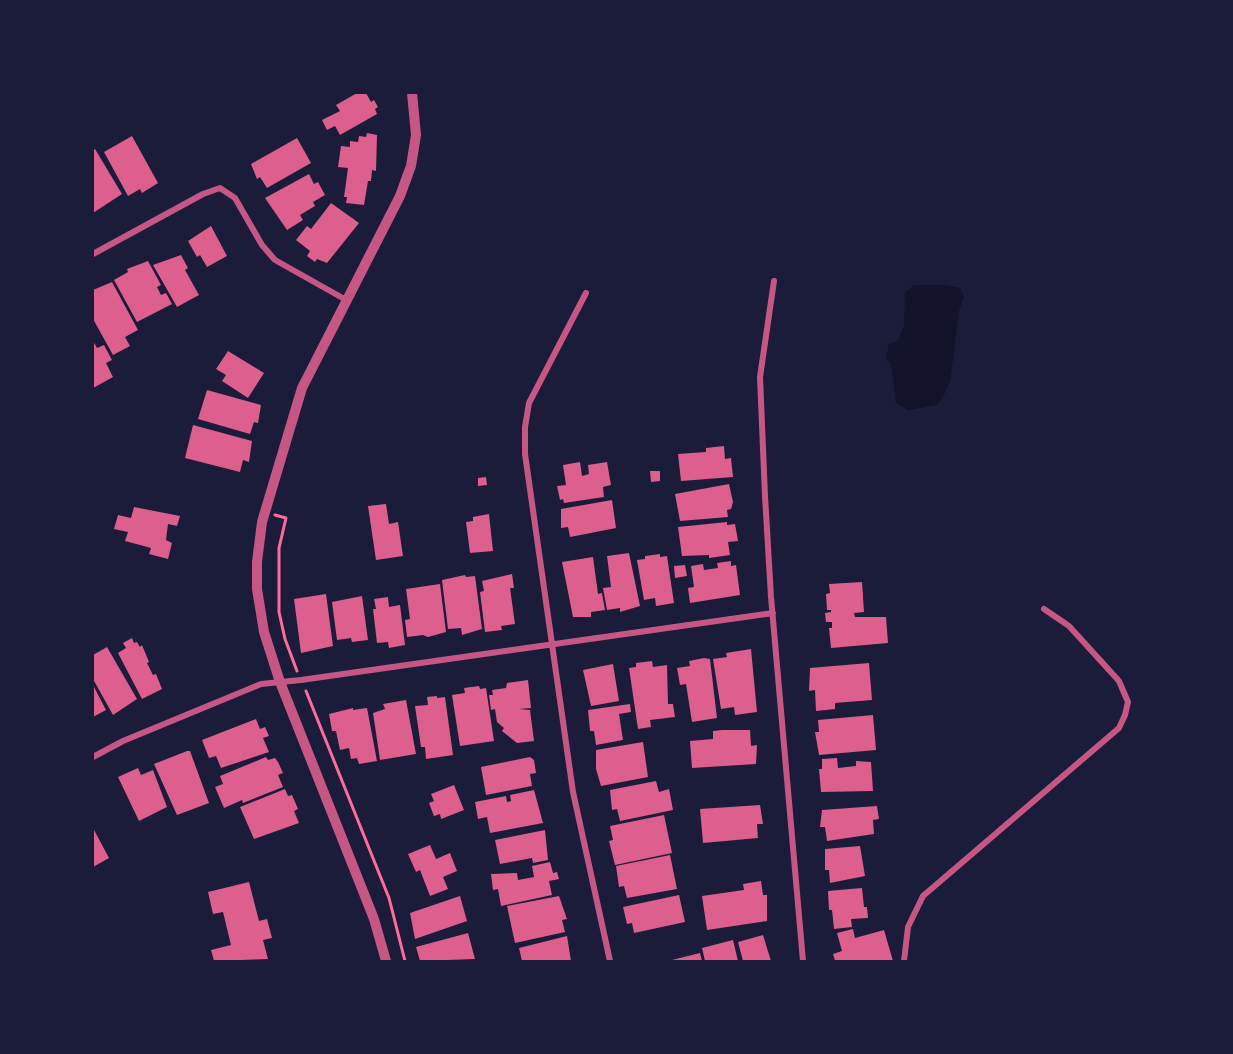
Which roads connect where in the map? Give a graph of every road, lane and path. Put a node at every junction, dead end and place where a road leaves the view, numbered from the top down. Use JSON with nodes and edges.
{"nodes":[{"id":1,"x":412,"y":93,"type":"edge"},
{"id":2,"x":93,"y":254,"type":"edge"},
{"id":3,"x":774,"y":281,"type":"dead end"},
{"id":4,"x":586,"y":293,"type":"dead end"},
{"id":5,"x":348,"y":301,"type":"junction"},
{"id":6,"x":265,"y":513,"type":"junction"},
{"id":7,"x":1044,"y":609,"type":"dead end"},
{"id":8,"x":772,"y":613,"type":"junction"},
{"id":9,"x":552,"y":645,"type":"junction"},
{"id":10,"x":301,"y":680,"type":"junction"},
{"id":11,"x":280,"y":682,"type":"junction"},
{"id":12,"x":93,"y":757,"type":"edge"},
{"id":13,"x":386,"y":961,"type":"edge"},
{"id":14,"x":405,"y":961,"type":"edge"},
{"id":15,"x":610,"y":961,"type":"edge"},
{"id":16,"x":803,"y":961,"type":"edge"},
{"id":17,"x":904,"y":961,"type":"edge"}],
"edges":[{"from":1,"to":5,"type":"street"},
{"from":2,"to":5,"type":"street"},
{"from":3,"to":8,"type":"street"},
{"from":4,"to":9,"type":"street"},
{"from":5,"to":6,"type":"street"},
{"from":6,"to":10,"type":"path"},
{"from":6,"to":11,"type":"street"},
{"from":7,"to":17,"type":"street"},
{"from":8,"to":9,"type":"street"},
{"from":8,"to":16,"type":"street"},
{"from":9,"to":10,"type":"street"},
{"from":9,"to":15,"type":"street"},
{"from":10,"to":11,"type":"street"},
{"from":10,"to":14,"type":"path"},
{"from":11,"to":12,"type":"street"},
{"from":11,"to":13,"type":"street"}]}
